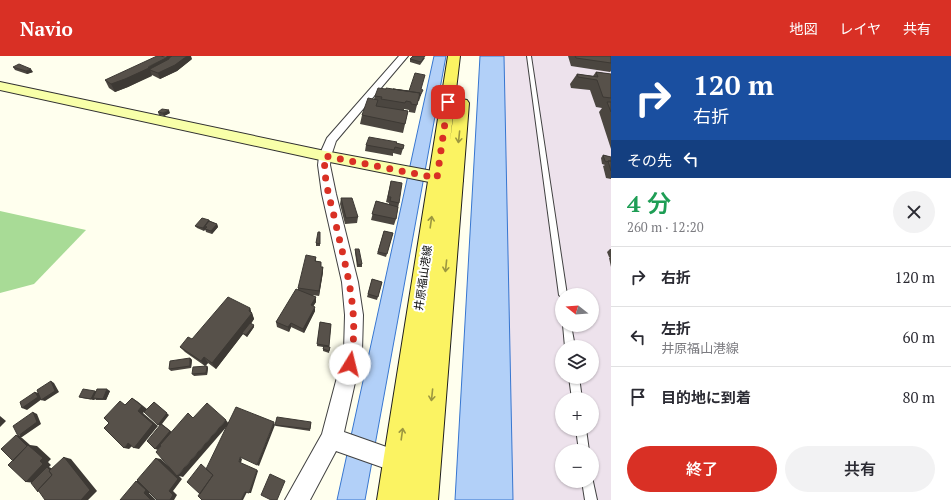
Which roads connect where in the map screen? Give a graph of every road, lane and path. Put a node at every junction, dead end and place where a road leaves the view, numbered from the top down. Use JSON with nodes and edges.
{"nodes":[{"id":1,"x":404,"y":56,"type":"edge"},
{"id":2,"x":454,"y":56,"type":"edge"},
{"id":3,"x":467,"y":56,"type":"edge"},
{"id":4,"x":529,"y":56,"type":"edge"},
{"id":5,"x":0,"y":86,"type":"edge"},
{"id":6,"x":325,"y":156,"type":"junction"},
{"id":7,"x":446,"y":179,"type":"junction"},
{"id":8,"x":562,"y":288,"type":"edge"},
{"id":9,"x":336,"y":439,"type":"junction"},
{"id":10,"x":389,"y":459,"type":"junction"},
{"id":11,"x":425,"y":471,"type":"junction"},
{"id":12,"x":589,"y":488,"type":"edge"},
{"id":13,"x":297,"y":500,"type":"edge"},
{"id":14,"x":393,"y":500,"type":"edge"},
{"id":15,"x":422,"y":500,"type":"edge"},
{"id":16,"x":591,"y":500,"type":"edge"}],
"edges":[{"from":1,"to":6,"type":"street"},
{"from":2,"to":7,"type":"main road","name":"井原福山港線"},
{"from":3,"to":7,"type":"main road","name":"井原福山港線","one_way":true},
{"from":4,"to":8,"type":"lane"},
{"from":5,"to":6,"type":"street"},
{"from":6,"to":7,"type":"street"},
{"from":6,"to":9,"type":"street"},
{"from":10,"to":7,"type":"main road","name":"井原福山港線","one_way":true},
{"from":7,"to":11,"type":"main road","name":"井原福山港線","one_way":true},
{"from":9,"to":10,"type":"street"},
{"from":9,"to":13,"type":"street"},
{"from":10,"to":11,"type":"street"},
{"from":10,"to":14,"type":"main road","name":"井原福山港線"},
{"from":11,"to":15,"type":"main road","name":"井原福山港線"},
{"from":12,"to":16,"type":"lane"}]}
